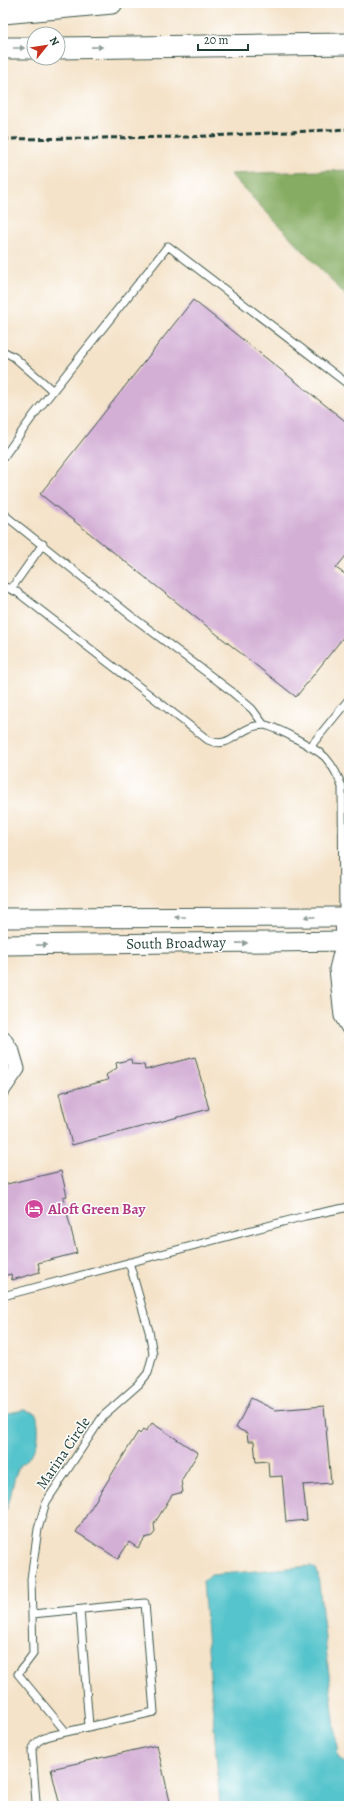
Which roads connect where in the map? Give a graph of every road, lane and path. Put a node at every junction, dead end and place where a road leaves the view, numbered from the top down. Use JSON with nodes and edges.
{"nodes":[{"id":1,"x":112,"y":3,"type":"edge"},
{"id":2,"x":3,"y":13,"type":"edge"},
{"id":3,"x":349,"y":44,"type":"edge"},
{"id":4,"x":3,"y":48,"type":"edge"},
{"id":5,"x":26,"y":48,"type":"edge"},
{"id":6,"x":66,"y":48,"type":"edge"},
{"id":7,"x":3,"y":351,"type":"edge"},
{"id":8,"x":349,"y":385,"type":"edge"},
{"id":9,"x":54,"y":390,"type":"junction"},
{"id":10,"x":3,"y":458,"type":"edge"},
{"id":11,"x":3,"y":511,"type":"edge"},
{"id":12,"x":43,"y":544,"type":"junction"},
{"id":13,"x":3,"y":586,"type":"edge"},
{"id":14,"x":11,"y":589,"type":"junction"},
{"id":15,"x":349,"y":699,"type":"edge"},
{"id":16,"x":264,"y":725,"type":"junction"},
{"id":17,"x":310,"y":747,"type":"junction"},
{"id":18,"x":346,"y":917,"type":"edge"},
{"id":19,"x":3,"y":918,"type":"edge"},
{"id":20,"x":347,"y":944,"type":"edge"},
{"id":21,"x":3,"y":945,"type":"edge"},
{"id":22,"x":349,"y":1028,"type":"edge"},
{"id":23,"x":3,"y":1038,"type":"edge"},
{"id":24,"x":3,"y":1089,"type":"edge"},
{"id":25,"x":349,"y":1207,"type":"edge"},
{"id":26,"x":129,"y":1262,"type":"junction"},
{"id":27,"x":3,"y":1296,"type":"edge"},
{"id":28,"x":80,"y":1610,"type":"junction"},
{"id":29,"x":32,"y":1614,"type":"junction"},
{"id":30,"x":89,"y":1726,"type":"junction"},
{"id":31,"x":66,"y":1732,"type":"junction"},
{"id":32,"x":38,"y":1806,"type":"edge"}],
"edges":[{"from":1,"to":2,"type":"main road"},
{"from":6,"to":3,"type":"main road","one_way":true},
{"from":4,"to":5,"type":"main road","one_way":true},
{"from":7,"to":9,"type":"lane"},
{"from":8,"to":9,"type":"lane"},
{"from":9,"to":10,"type":"lane"},
{"from":11,"to":12,"type":"lane"},
{"from":12,"to":14,"type":"lane"},
{"from":12,"to":16,"type":"lane"},
{"from":13,"to":14,"type":"lane"},
{"from":14,"to":16,"type":"lane"},
{"from":15,"to":17,"type":"lane"},
{"from":16,"to":17,"type":"lane"},
{"from":17,"to":18,"type":"lane"},
{"from":18,"to":19,"type":"street","name":"South Broadway","one_way":true},
{"from":18,"to":20,"type":"street"},
{"from":21,"to":20,"type":"street","name":"South Broadway","one_way":true},
{"from":20,"to":22,"type":"street"},
{"from":23,"to":24,"type":"street"},
{"from":25,"to":26,"type":"lane"},
{"from":26,"to":27,"type":"lane"},
{"from":26,"to":29,"type":"lane","name":"Marina Circle"},
{"from":28,"to":29,"type":"lane"},
{"from":28,"to":30,"type":"lane"},
{"from":28,"to":30,"type":"lane"},
{"from":29,"to":31,"type":"lane","name":"Marina Circle"},
{"from":30,"to":31,"type":"lane"},
{"from":31,"to":32,"type":"lane"}]}
